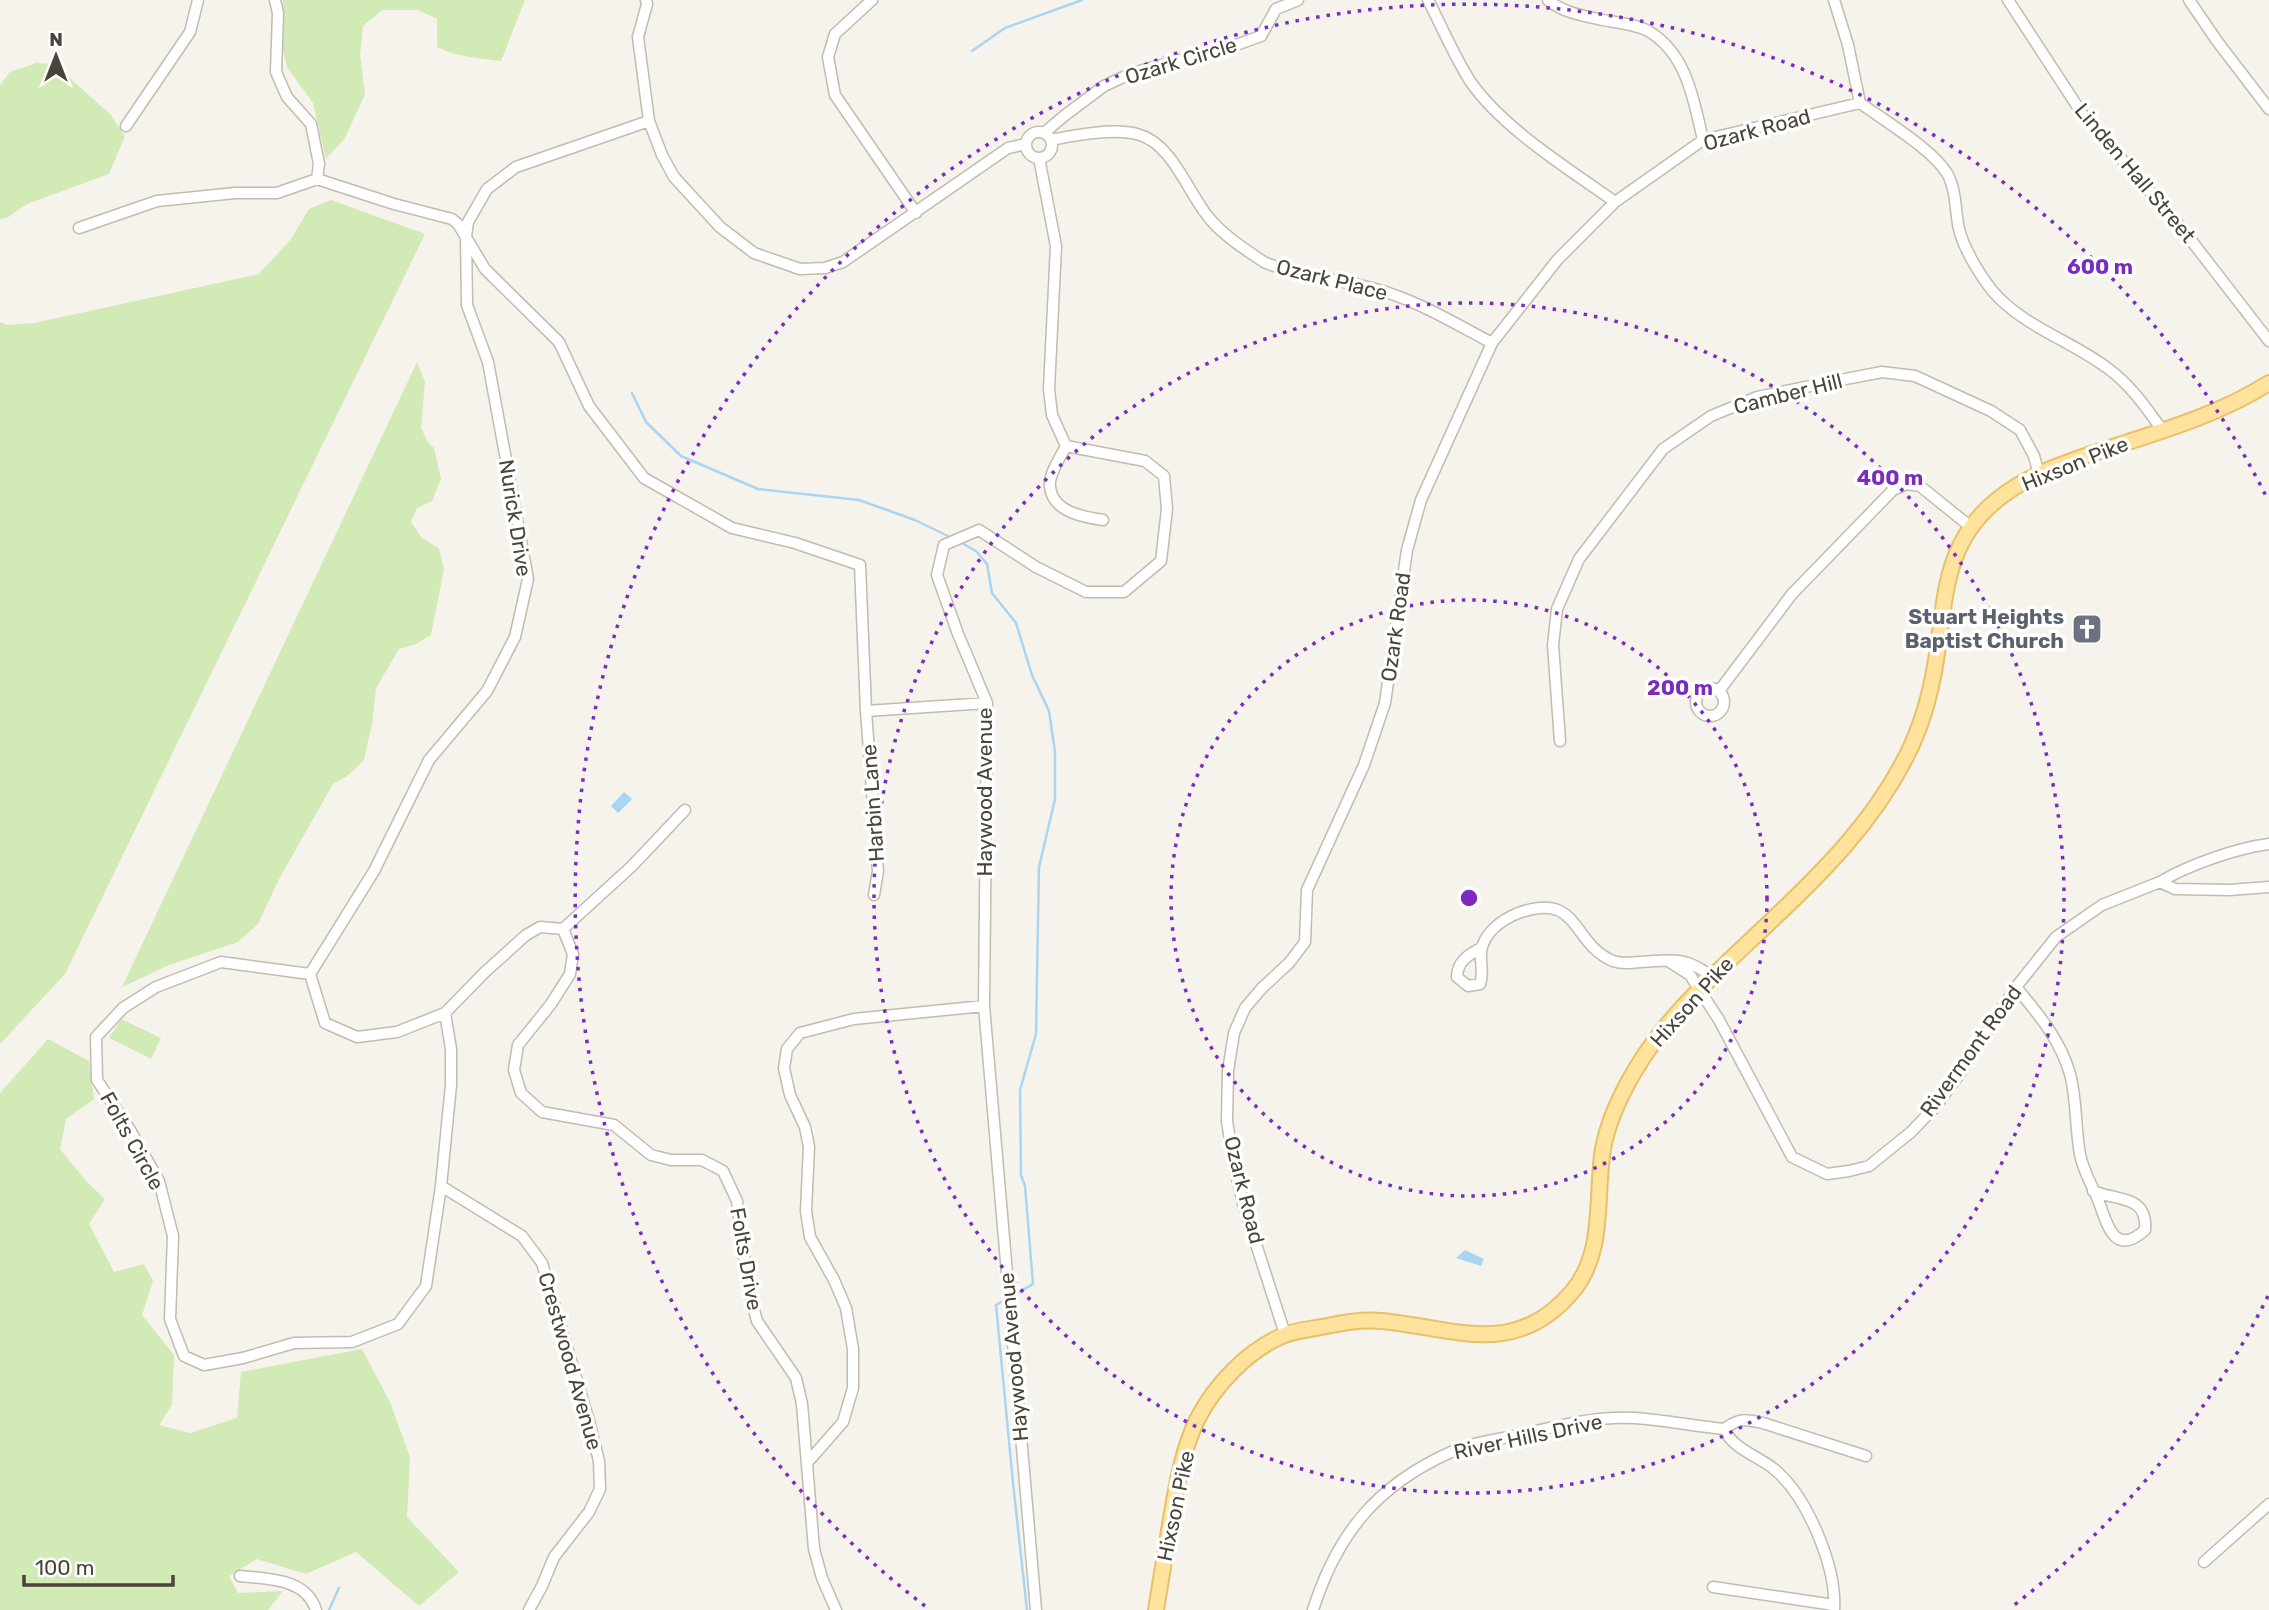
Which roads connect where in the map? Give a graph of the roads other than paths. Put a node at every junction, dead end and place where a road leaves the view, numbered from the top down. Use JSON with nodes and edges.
{"nodes":[{"id":1,"x":198,"y":0,"type":"edge"},
{"id":2,"x":275,"y":0,"type":"edge"},
{"id":3,"x":646,"y":0,"type":"edge"},
{"id":4,"x":872,"y":0,"type":"edge"},
{"id":5,"x":1298,"y":0,"type":"edge"},
{"id":6,"x":1428,"y":0,"type":"edge"},
{"id":7,"x":1548,"y":0,"type":"edge"},
{"id":8,"x":1834,"y":0,"type":"edge"},
{"id":9,"x":2008,"y":0,"type":"edge"},
{"id":10,"x":2189,"y":0,"type":"edge"},
{"id":11,"x":1274,"y":4,"type":"edge"},
{"id":12,"x":1860,"y":103,"type":"junction"},
{"id":13,"x":2269,"y":109,"type":"edge"},
{"id":14,"x":649,"y":121,"type":"junction"},
{"id":15,"x":126,"y":126,"type":"dead end"},
{"id":16,"x":1048,"y":137,"type":"junction"},
{"id":17,"x":1703,"y":140,"type":"junction"},
{"id":18,"x":1026,"y":144,"type":"junction"},
{"id":19,"x":1040,"y":158,"type":"junction"},
{"id":20,"x":317,"y":179,"type":"junction"},
{"id":21,"x":1615,"y":202,"type":"junction"},
{"id":22,"x":916,"y":213,"type":"junction"},
{"id":23,"x":79,"y":228,"type":"dead end"},
{"id":24,"x":466,"y":236,"type":"junction"},
{"id":25,"x":2269,"y":341,"type":"edge"},
{"id":26,"x":1492,"y":343,"type":"junction"},
{"id":27,"x":2269,"y":383,"type":"edge"},
{"id":28,"x":2162,"y":430,"type":"junction"},
{"id":29,"x":1066,"y":446,"type":"junction"},
{"id":30,"x":2039,"y":474,"type":"junction"},
{"id":31,"x":1103,"y":520,"type":"dead end"},
{"id":32,"x":1972,"y":528,"type":"junction"},
{"id":33,"x":1719,"y":691,"type":"dead end"},
{"id":34,"x":987,"y":703,"type":"junction"},
{"id":35,"x":866,"y":711,"type":"junction"},
{"id":36,"x":1560,"y":741,"type":"dead end"},
{"id":37,"x":685,"y":810,"type":"dead end"},
{"id":38,"x":2269,"y":844,"type":"edge"},
{"id":39,"x":2160,"y":882,"type":"junction"},
{"id":40,"x":2269,"y":887,"type":"edge"},
{"id":41,"x":874,"y":895,"type":"dead end"},
{"id":42,"x":563,"y":929,"type":"junction"},
{"id":43,"x":1481,"y":948,"type":"dead end"},
{"id":44,"x":1670,"y":962,"type":"junction"},
{"id":45,"x":310,"y":974,"type":"junction"},
{"id":46,"x":1711,"y":976,"type":"junction"},
{"id":47,"x":2016,"y":987,"type":"junction"},
{"id":48,"x":1699,"y":989,"type":"junction"},
{"id":49,"x":985,"y":1006,"type":"junction"},
{"id":50,"x":445,"y":1013,"type":"junction"},
{"id":51,"x":440,"y":1186,"type":"junction"},
{"id":52,"x":2093,"y":1191,"type":"junction"},
{"id":53,"x":1285,"y":1334,"type":"junction"},
{"id":54,"x":1724,"y":1429,"type":"junction"},
{"id":55,"x":1866,"y":1457,"type":"dead end"},
{"id":56,"x":807,"y":1463,"type":"junction"},
{"id":57,"x":2269,"y":1504,"type":"edge"},
{"id":58,"x":2204,"y":1562,"type":"dead end"},
{"id":59,"x":240,"y":1576,"type":"dead end"},
{"id":60,"x":1713,"y":1587,"type":"dead end"},
{"id":61,"x":1834,"y":1607,"type":"edge"},
{"id":62,"x":316,"y":1610,"type":"edge"},
{"id":63,"x":530,"y":1610,"type":"edge"},
{"id":64,"x":836,"y":1610,"type":"edge"},
{"id":65,"x":1036,"y":1610,"type":"edge"},
{"id":66,"x":1156,"y":1610,"type":"edge"},
{"id":67,"x":1312,"y":1610,"type":"edge"}],
"edges":[{"from":1,"to":15,"type":"street"},
{"from":2,"to":20,"type":"street"},
{"from":3,"to":14,"type":"street"},
{"from":4,"to":22,"type":"street"},
{"from":5,"to":11,"type":"street"},
{"from":6,"to":21,"type":"street"},
{"from":7,"to":17,"type":"street"},
{"from":8,"to":12,"type":"street"},
{"from":9,"to":25,"type":"street","name":"Linden Hall Street"},
{"from":10,"to":13,"type":"street"},
{"from":11,"to":16,"type":"street","name":"Ozark Circle"},
{"from":12,"to":17,"type":"street","name":"Ozark Road"},
{"from":12,"to":28,"type":"street"},
{"from":14,"to":22,"type":"street"},
{"from":14,"to":24,"type":"street","name":"Nurick Drive"},
{"from":16,"to":18,"type":"street"},
{"from":16,"to":19,"type":"street"},
{"from":16,"to":26,"type":"street","name":"Ozark Place"},
{"from":17,"to":21,"type":"street","name":"Ozark Road"},
{"from":18,"to":19,"type":"street"},
{"from":18,"to":22,"type":"street"},
{"from":19,"to":29,"type":"street"},
{"from":20,"to":23,"type":"street"},
{"from":20,"to":24,"type":"street"},
{"from":21,"to":26,"type":"street","name":"Ozark Road"},
{"from":24,"to":35,"type":"street","name":"Harbin Lane"},
{"from":24,"to":45,"type":"street","name":"Nurick Drive"},
{"from":26,"to":53,"type":"street","name":"Ozark Road"},
{"from":27,"to":28,"type":"main road","name":"Hixson Pike"},
{"from":28,"to":30,"type":"main road","name":"Hixson Pike"},
{"from":29,"to":31,"type":"street"},
{"from":29,"to":34,"type":"street","name":"Haywood Avenue"},
{"from":30,"to":32,"type":"main road","name":"Hixson Pike"},
{"from":30,"to":36,"type":"street","name":"Camber Hill"},
{"from":32,"to":33,"type":"street"},
{"from":32,"to":46,"type":"main road","name":"Hixson Pike"},
{"from":34,"to":35,"type":"street"},
{"from":34,"to":49,"type":"street","name":"Haywood Avenue"},
{"from":35,"to":41,"type":"street","name":"Harbin Lane"},
{"from":37,"to":42,"type":"street"},
{"from":38,"to":39,"type":"street","name":"Rivermont Road"},
{"from":39,"to":40,"type":"street"},
{"from":39,"to":47,"type":"street","name":"Rivermont Road"},
{"from":42,"to":50,"type":"street"},
{"from":42,"to":56,"type":"street","name":"Folts Drive"},
{"from":43,"to":44,"type":"street"},
{"from":44,"to":46,"type":"street"},
{"from":44,"to":48,"type":"street","name":"Rivermont Road"},
{"from":45,"to":50,"type":"street"},
{"from":45,"to":51,"type":"street","name":"Folts Circle"},
{"from":46,"to":48,"type":"main road","name":"Hixson Pike"},
{"from":47,"to":48,"type":"street","name":"Rivermont Road"},
{"from":47,"to":52,"type":"street"},
{"from":48,"to":53,"type":"main road","name":"Hixson Pike"},
{"from":49,"to":56,"type":"street"},
{"from":49,"to":65,"type":"street","name":"Haywood Avenue"},
{"from":50,"to":51,"type":"street","name":"Folts Circle"},
{"from":51,"to":63,"type":"street","name":"Crestwood Avenue"},
{"from":52,"to":52,"type":"street"},
{"from":53,"to":66,"type":"main road","name":"Hixson Pike"},
{"from":54,"to":55,"type":"street","name":"River Hills Drive"},
{"from":54,"to":61,"type":"street"},
{"from":54,"to":67,"type":"street","name":"River Hills Drive"},
{"from":56,"to":64,"type":"street","name":"Folts Drive"},
{"from":57,"to":58,"type":"street"},
{"from":59,"to":62,"type":"street"},
{"from":60,"to":61,"type":"street"}]}
